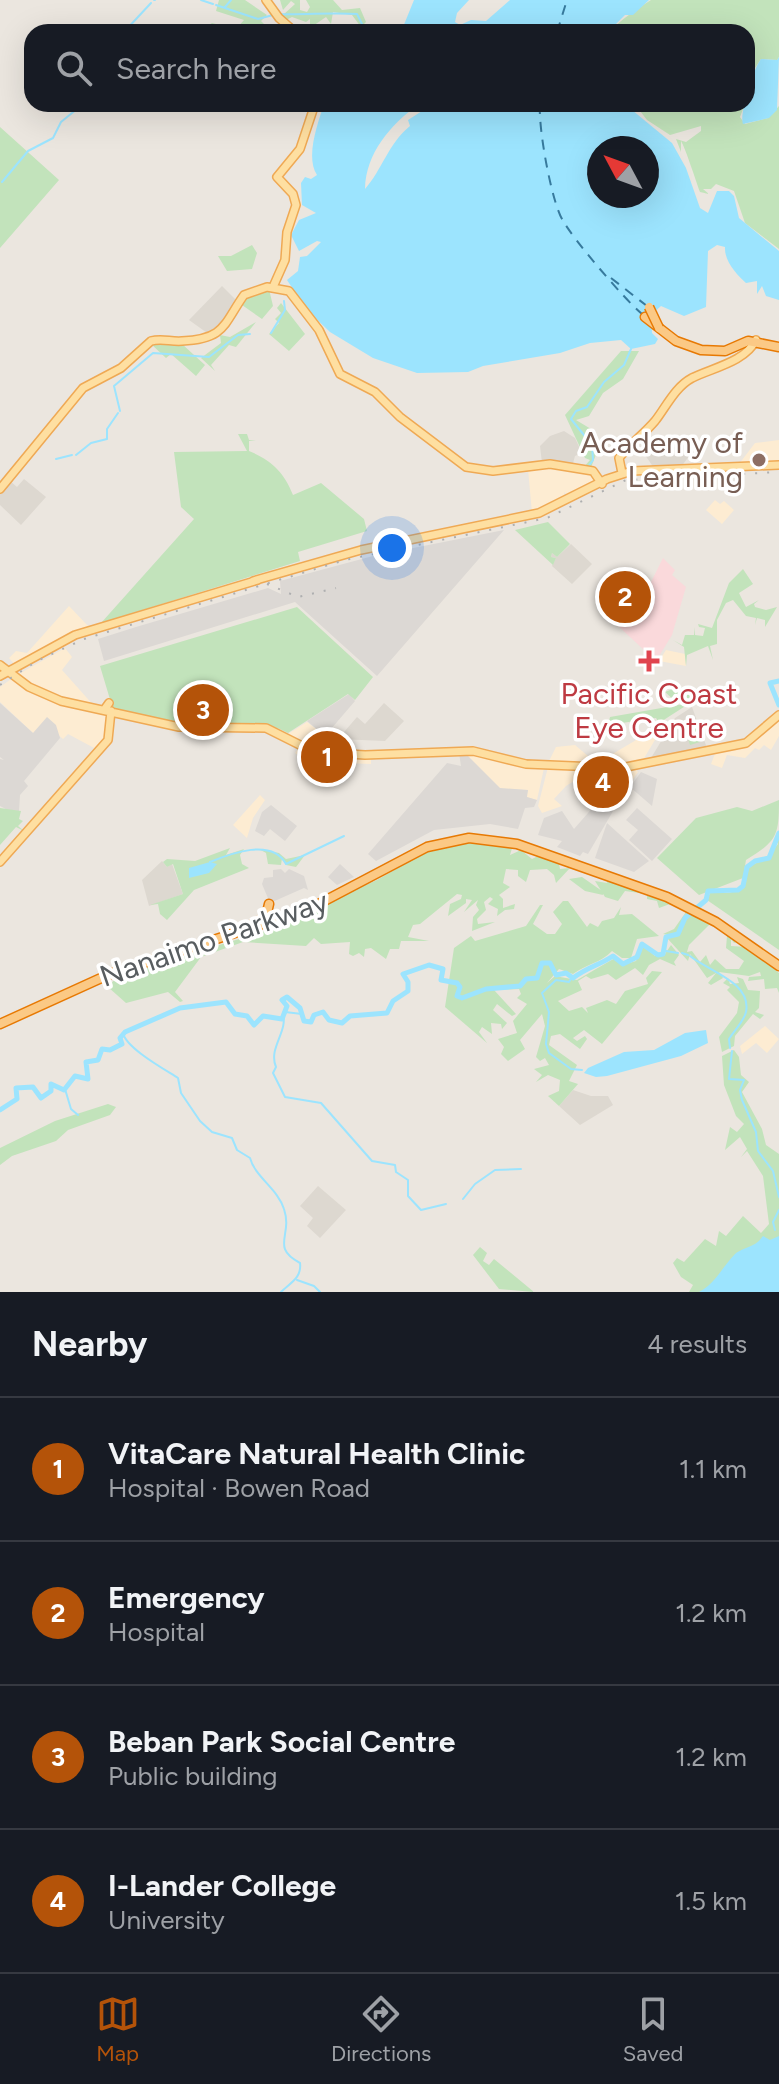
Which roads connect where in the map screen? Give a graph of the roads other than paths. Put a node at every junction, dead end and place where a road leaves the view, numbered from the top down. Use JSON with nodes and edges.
{"nodes":[{"id":1,"x":266,"y":0,"type":"edge"},
{"id":2,"x":286,"y":24,"type":"edge"},
{"id":3,"x":312,"y":112,"type":"edge"},
{"id":4,"x":274,"y":286,"type":"junction"},
{"id":5,"x":649,"y":307,"type":"dead end"},
{"id":6,"x":645,"y":317,"type":"dead end"},
{"id":7,"x":657,"y":324,"type":"junction"},
{"id":8,"x":778,"y":345,"type":"edge"},
{"id":9,"x":745,"y":348,"type":"junction"},
{"id":10,"x":694,"y":349,"type":"junction"},
{"id":11,"x":779,"y":466,"type":"edge"},
{"id":12,"x":676,"y":468,"type":"junction"},
{"id":13,"x":645,"y":470,"type":"junction"},
{"id":14,"x":663,"y":471,"type":"junction"},
{"id":15,"x":605,"y":476,"type":"junction"},
{"id":16,"x":0,"y":489,"type":"edge"},
{"id":17,"x":568,"y":500,"type":"junction"},
{"id":18,"x":558,"y":509,"type":"junction"},
{"id":19,"x":523,"y":519,"type":"junction"},
{"id":20,"x":489,"y":524,"type":"junction"},
{"id":21,"x":512,"y":525,"type":"dead end"},
{"id":22,"x":313,"y":563,"type":"junction"},
{"id":23,"x":280,"y":573,"type":"junction"},
{"id":24,"x":253,"y":581,"type":"junction"},
{"id":25,"x":123,"y":620,"type":"junction"},
{"id":26,"x":76,"y":636,"type":"junction"},
{"id":27,"x":7,"y":671,"type":"edge"},
{"id":28,"x":110,"y":712,"type":"junction"},
{"id":29,"x":154,"y":713,"type":"dead end"},
{"id":30,"x":779,"y":716,"type":"edge"},
{"id":31,"x":145,"y":718,"type":"junction"},
{"id":32,"x":719,"y":748,"type":"junction"},
{"id":33,"x":681,"y":756,"type":"junction"},
{"id":34,"x":577,"y":765,"type":"junction"},
{"id":35,"x":601,"y":765,"type":"junction"},
{"id":36,"x":0,"y":862,"type":"edge"},
{"id":37,"x":322,"y":901,"type":"junction"},
{"id":38,"x":220,"y":935,"type":"junction"},
{"id":39,"x":779,"y":963,"type":"edge"},
{"id":40,"x":0,"y":1022,"type":"edge"}],
"edges":[{"from":1,"to":2,"type":"main road"},
{"from":3,"to":4,"type":"main road"},
{"from":4,"to":15,"type":"main road"},
{"from":4,"to":16,"type":"main road"},
{"from":5,"to":7,"type":"highway","bridge":true},
{"from":6,"to":7,"type":"highway","bridge":true},
{"from":7,"to":10,"type":"highway"},
{"from":7,"to":10,"type":"highway","bridge":true},
{"from":8,"to":9,"type":"highway"},
{"from":9,"to":10,"type":"highway"},
{"from":9,"to":15,"type":"main road"},
{"from":11,"to":12,"type":"main road"},
{"from":11,"to":14,"type":"main road"},
{"from":12,"to":13,"type":"main road"},
{"from":12,"to":14,"type":"main road"},
{"from":13,"to":14,"type":"main road"},
{"from":13,"to":15,"type":"main road"},
{"from":14,"to":15,"type":"main road"},
{"from":15,"to":17,"type":"main road"},
{"from":15,"to":18,"type":"main road"},
{"from":17,"to":18,"type":"main road"},
{"from":17,"to":20,"type":"main road"},
{"from":18,"to":19,"type":"main road"},
{"from":19,"to":20,"type":"main road"},
{"from":19,"to":21,"type":"main road"},
{"from":20,"to":22,"type":"main road"},
{"from":22,"to":23,"type":"main road"},
{"from":22,"to":23,"type":"main road"},
{"from":23,"to":24,"type":"main road"},
{"from":23,"to":24,"type":"main road"},
{"from":24,"to":25,"type":"main road"},
{"from":25,"to":26,"type":"main road"},
{"from":25,"to":26,"type":"main road"},
{"from":26,"to":27,"type":"main road"},
{"from":27,"to":28,"type":"main road"},
{"from":28,"to":31,"type":"main road"},
{"from":28,"to":34,"type":"main road"},
{"from":28,"to":36,"type":"main road"},
{"from":29,"to":31,"type":"main road"},
{"from":30,"to":32,"type":"main road"},
{"from":30,"to":32,"type":"main road"},
{"from":31,"to":34,"type":"main road"},
{"from":32,"to":33,"type":"main road"},
{"from":33,"to":35,"type":"main road"},
{"from":33,"to":35,"type":"main road"},
{"from":34,"to":35,"type":"main road"},
{"from":37,"to":38,"type":"highway","name":"Nanaimo Parkway"},
{"from":37,"to":38,"type":"highway"},
{"from":37,"to":39,"type":"highway","name":"Nanaimo Parkway"},
{"from":37,"to":40,"type":"highway","name":"Nanaimo Parkway"},
{"from":38,"to":40,"type":"highway","name":"Nanaimo Parkway"}]}
